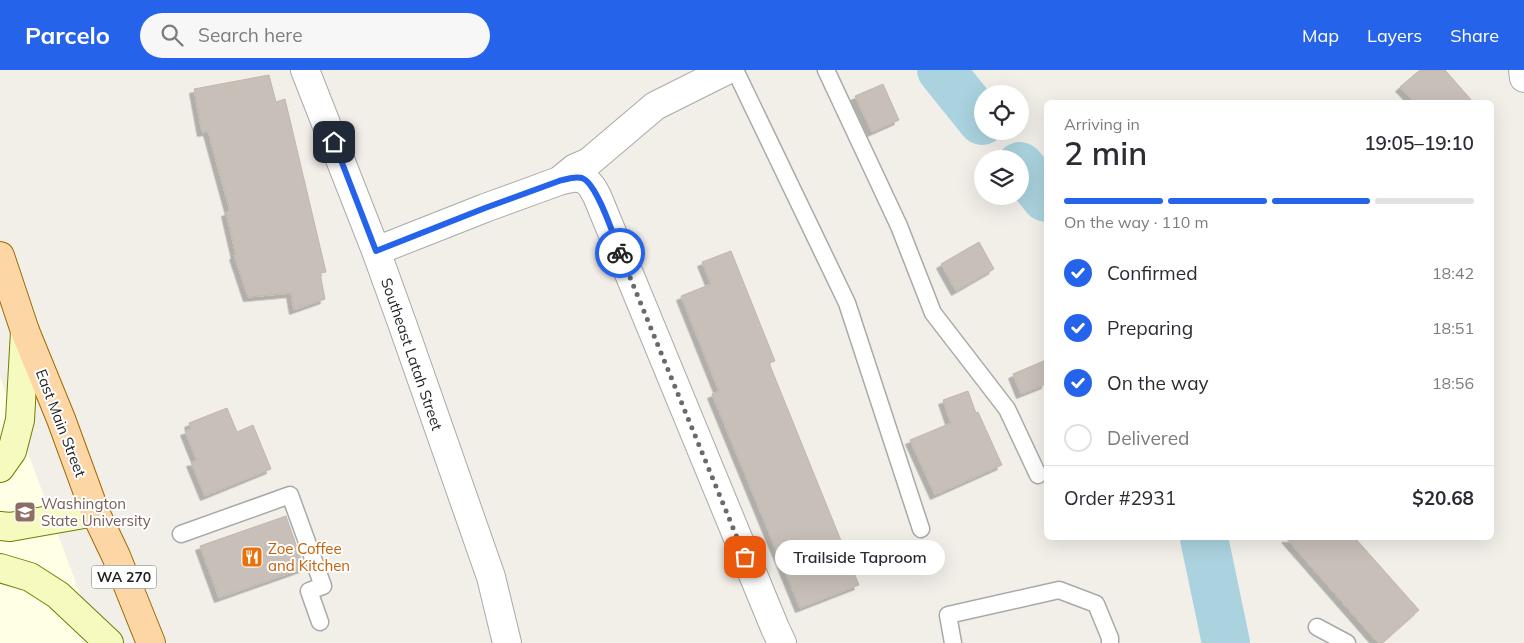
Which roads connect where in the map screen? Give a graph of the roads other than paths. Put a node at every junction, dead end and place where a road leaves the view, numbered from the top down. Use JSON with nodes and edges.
{"nodes":[{"id":1,"x":305,"y":70,"type":"edge"},
{"id":2,"x":727,"y":70,"type":"edge"},
{"id":3,"x":735,"y":70,"type":"edge"},
{"id":4,"x":826,"y":70,"type":"edge"},
{"id":5,"x":1523,"y":70,"type":"edge"},
{"id":6,"x":1524,"y":78,"type":"edge"},
{"id":7,"x":559,"y":181,"type":"junction"},
{"id":8,"x":376,"y":251,"type":"junction"},
{"id":9,"x":0,"y":256,"type":"edge"},
{"id":10,"x":25,"y":331,"type":"junction"},
{"id":11,"x":0,"y":468,"type":"edge"},
{"id":12,"x":1038,"y":475,"type":"dead end"},
{"id":13,"x":95,"y":512,"type":"junction"},
{"id":14,"x":0,"y":526,"type":"edge"},
{"id":15,"x":921,"y":529,"type":"dead end"},
{"id":16,"x":180,"y":534,"type":"dead end"},
{"id":17,"x":0,"y":568,"type":"edge"},
{"id":18,"x":320,"y":622,"type":"dead end"},
{"id":19,"x":1317,"y":627,"type":"dead end"},
{"id":20,"x":109,"y":643,"type":"edge"},
{"id":21,"x":151,"y":643,"type":"edge"},
{"id":22,"x":507,"y":643,"type":"edge"},
{"id":23,"x":782,"y":643,"type":"edge"},
{"id":24,"x":953,"y":643,"type":"edge"},
{"id":25,"x":1110,"y":643,"type":"edge"},
{"id":26,"x":1347,"y":643,"type":"edge"}],
"edges":[{"from":1,"to":8,"type":"street","name":"Southeast Latah Street"},
{"from":2,"to":7,"type":"street"},
{"from":3,"to":15,"type":"lane"},
{"from":4,"to":12,"type":"lane"},
{"from":5,"to":6,"type":"street"},
{"from":7,"to":8,"type":"street"},
{"from":7,"to":23,"type":"street"},
{"from":8,"to":22,"type":"street","name":"Southeast Latah Street"},
{"from":9,"to":10,"type":"main road","name":"East Main Street","number":"WA 270"},
{"from":10,"to":11,"type":"main road"},
{"from":10,"to":13,"type":"main road","name":"East Main Street","number":"WA 270"},
{"from":13,"to":14,"type":"main road"},
{"from":13,"to":21,"type":"main road","name":"East Main Street","number":"WA 270"},
{"from":16,"to":18,"type":"lane"},
{"from":17,"to":20,"type":"main road"},
{"from":19,"to":26,"type":"lane"},
{"from":24,"to":25,"type":"lane"}]}
